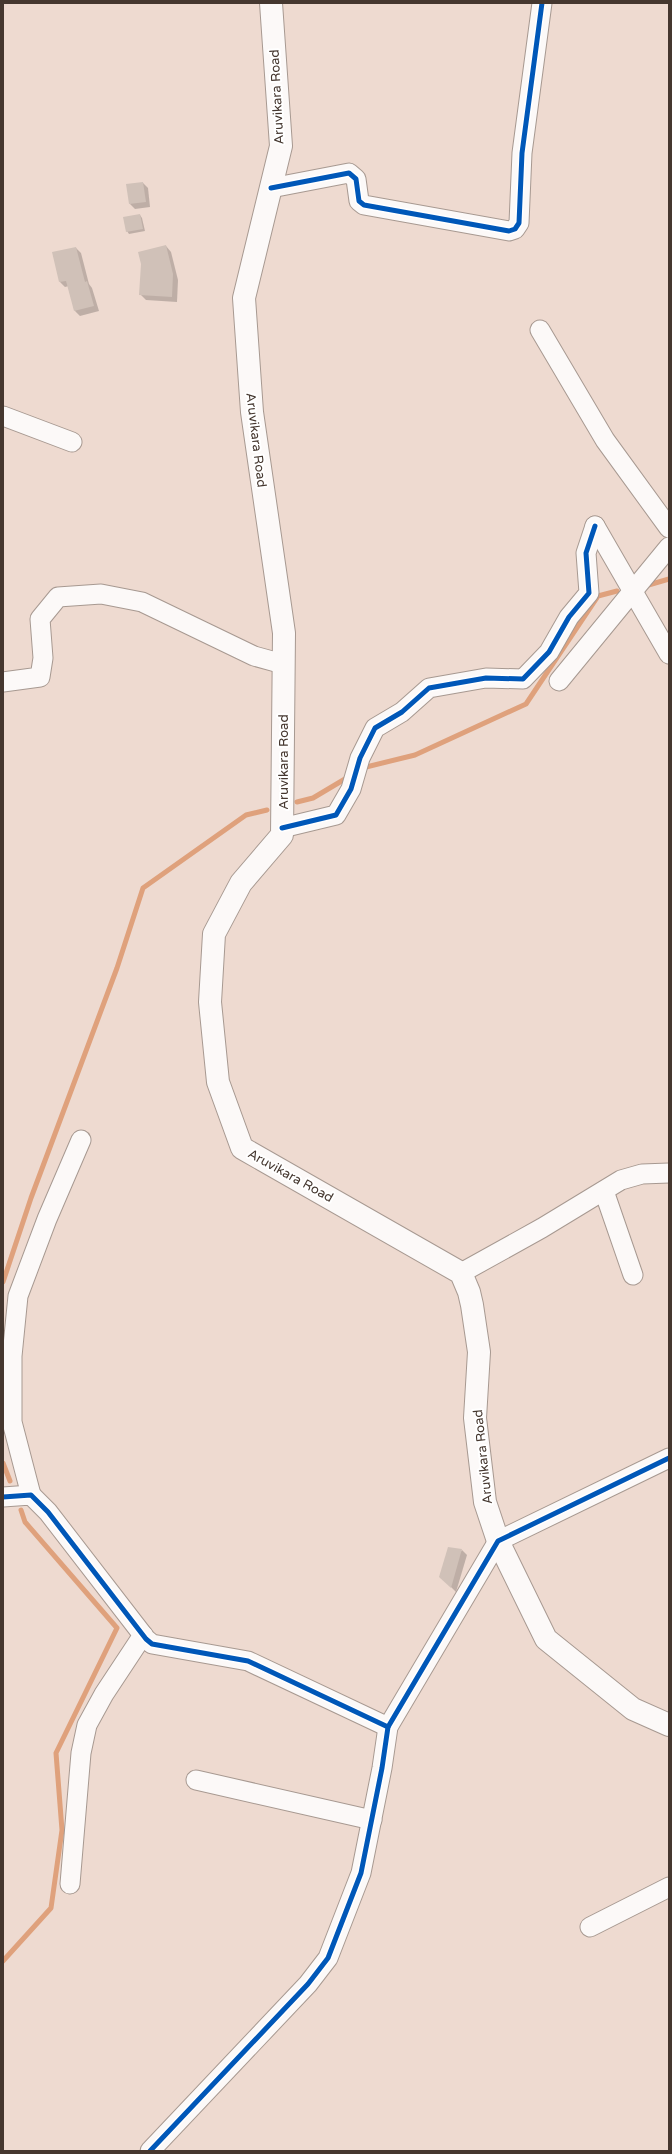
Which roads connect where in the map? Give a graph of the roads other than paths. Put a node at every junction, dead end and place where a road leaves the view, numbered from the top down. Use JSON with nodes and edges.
{"nodes":[{"id":1,"x":271,"y":3,"type":"edge"},
{"id":2,"x":542,"y":3,"type":"edge"},
{"id":3,"x":271,"y":188,"type":"junction"},
{"id":4,"x":540,"y":330,"type":"dead end"},
{"id":5,"x":3,"y":416,"type":"edge"},
{"id":6,"x":72,"y":442,"type":"dead end"},
{"id":7,"x":669,"y":528,"type":"edge"},
{"id":8,"x":669,"y":547,"type":"edge"},
{"id":9,"x":632,"y":591,"type":"junction"},
{"id":10,"x":669,"y":654,"type":"edge"},
{"id":11,"x":283,"y":664,"type":"junction"},
{"id":12,"x":559,"y":681,"type":"dead end"},
{"id":13,"x":3,"y":682,"type":"edge"},
{"id":14,"x":282,"y":828,"type":"junction"},
{"id":15,"x":81,"y":1140,"type":"dead end"},
{"id":16,"x":669,"y":1172,"type":"edge"},
{"id":17,"x":604,"y":1191,"type":"junction"},
{"id":18,"x":461,"y":1273,"type":"junction"},
{"id":19,"x":633,"y":1275,"type":"dead end"},
{"id":20,"x":669,"y":1458,"type":"edge"},
{"id":21,"x":30,"y":1495,"type":"junction"},
{"id":22,"x":3,"y":1497,"type":"edge"},
{"id":23,"x":498,"y":1541,"type":"junction"},
{"id":24,"x":143,"y":1634,"type":"junction"},
{"id":25,"x":669,"y":1725,"type":"edge"},
{"id":26,"x":388,"y":1728,"type":"junction"},
{"id":27,"x":196,"y":1780,"type":"dead end"},
{"id":28,"x":372,"y":1820,"type":"junction"},
{"id":29,"x":70,"y":1884,"type":"dead end"},
{"id":30,"x":669,"y":1887,"type":"edge"},
{"id":31,"x":590,"y":1927,"type":"dead end"},
{"id":32,"x":150,"y":2151,"type":"edge"}],
"edges":[{"from":1,"to":3,"type":"main road","name":"Aruvikara Road"},
{"from":2,"to":3,"type":"street"},
{"from":3,"to":11,"type":"main road","name":"Aruvikara Road"},
{"from":4,"to":7,"type":"street"},
{"from":5,"to":6,"type":"street"},
{"from":8,"to":9,"type":"street"},
{"from":9,"to":10,"type":"street"},
{"from":9,"to":12,"type":"street"},
{"from":9,"to":14,"type":"street"},
{"from":11,"to":13,"type":"street"},
{"from":11,"to":14,"type":"main road","name":"Aruvikara Road"},
{"from":14,"to":18,"type":"main road","name":"Aruvikara Road"},
{"from":15,"to":21,"type":"street"},
{"from":16,"to":17,"type":"street"},
{"from":17,"to":18,"type":"street"},
{"from":17,"to":19,"type":"street"},
{"from":18,"to":23,"type":"main road","name":"Aruvikara Road"},
{"from":20,"to":23,"type":"street"},
{"from":21,"to":22,"type":"street"},
{"from":21,"to":24,"type":"street"},
{"from":23,"to":25,"type":"main road","name":"Aruvikara Road"},
{"from":23,"to":26,"type":"street"},
{"from":24,"to":26,"type":"street"},
{"from":24,"to":29,"type":"street"},
{"from":26,"to":28,"type":"street"},
{"from":27,"to":28,"type":"street"},
{"from":28,"to":32,"type":"street"},
{"from":30,"to":31,"type":"street"}]}
